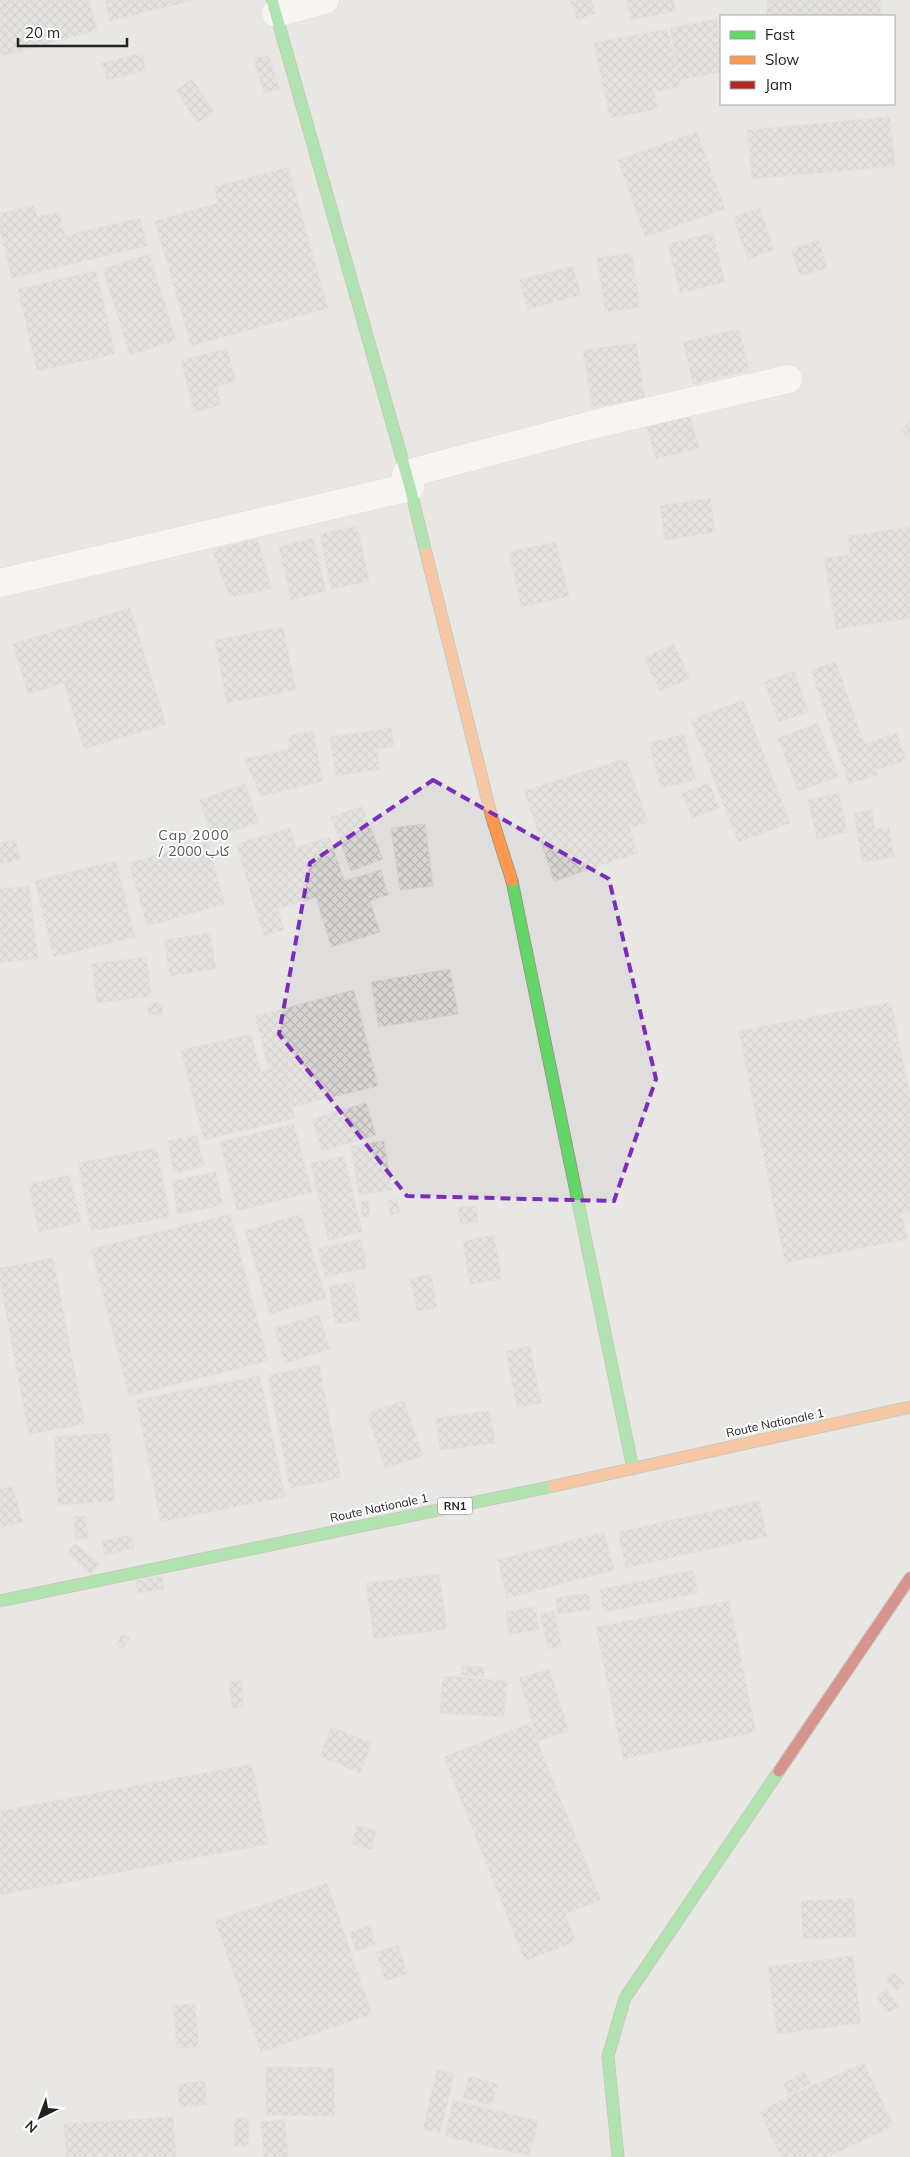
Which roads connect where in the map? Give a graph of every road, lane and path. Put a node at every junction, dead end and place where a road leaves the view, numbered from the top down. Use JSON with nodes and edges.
{"nodes":[{"id":1,"x":324,"y":0,"type":"edge"},
{"id":2,"x":274,"y":6,"type":"edge"},
{"id":3,"x":788,"y":379,"type":"dead end"},
{"id":4,"x":408,"y":480,"type":"junction"},
{"id":5,"x":0,"y":583,"type":"edge"},
{"id":6,"x":910,"y":1408,"type":"edge"},
{"id":7,"x":633,"y":1469,"type":"junction"},
{"id":8,"x":910,"y":1578,"type":"edge"},
{"id":9,"x":0,"y":1600,"type":"edge"},
{"id":10,"x":618,"y":2157,"type":"edge"}],
"edges":[{"from":1,"to":2,"type":"street"},
{"from":2,"to":4,"type":"street"},
{"from":3,"to":4,"type":"street"},
{"from":4,"to":5,"type":"street"},
{"from":4,"to":7,"type":"street"},
{"from":6,"to":7,"type":"street","name":"Route Nationale 1","number":"RN1"},
{"from":7,"to":9,"type":"street","name":"Route Nationale 1","number":"RN1"},
{"from":8,"to":10,"type":"street"}]}
